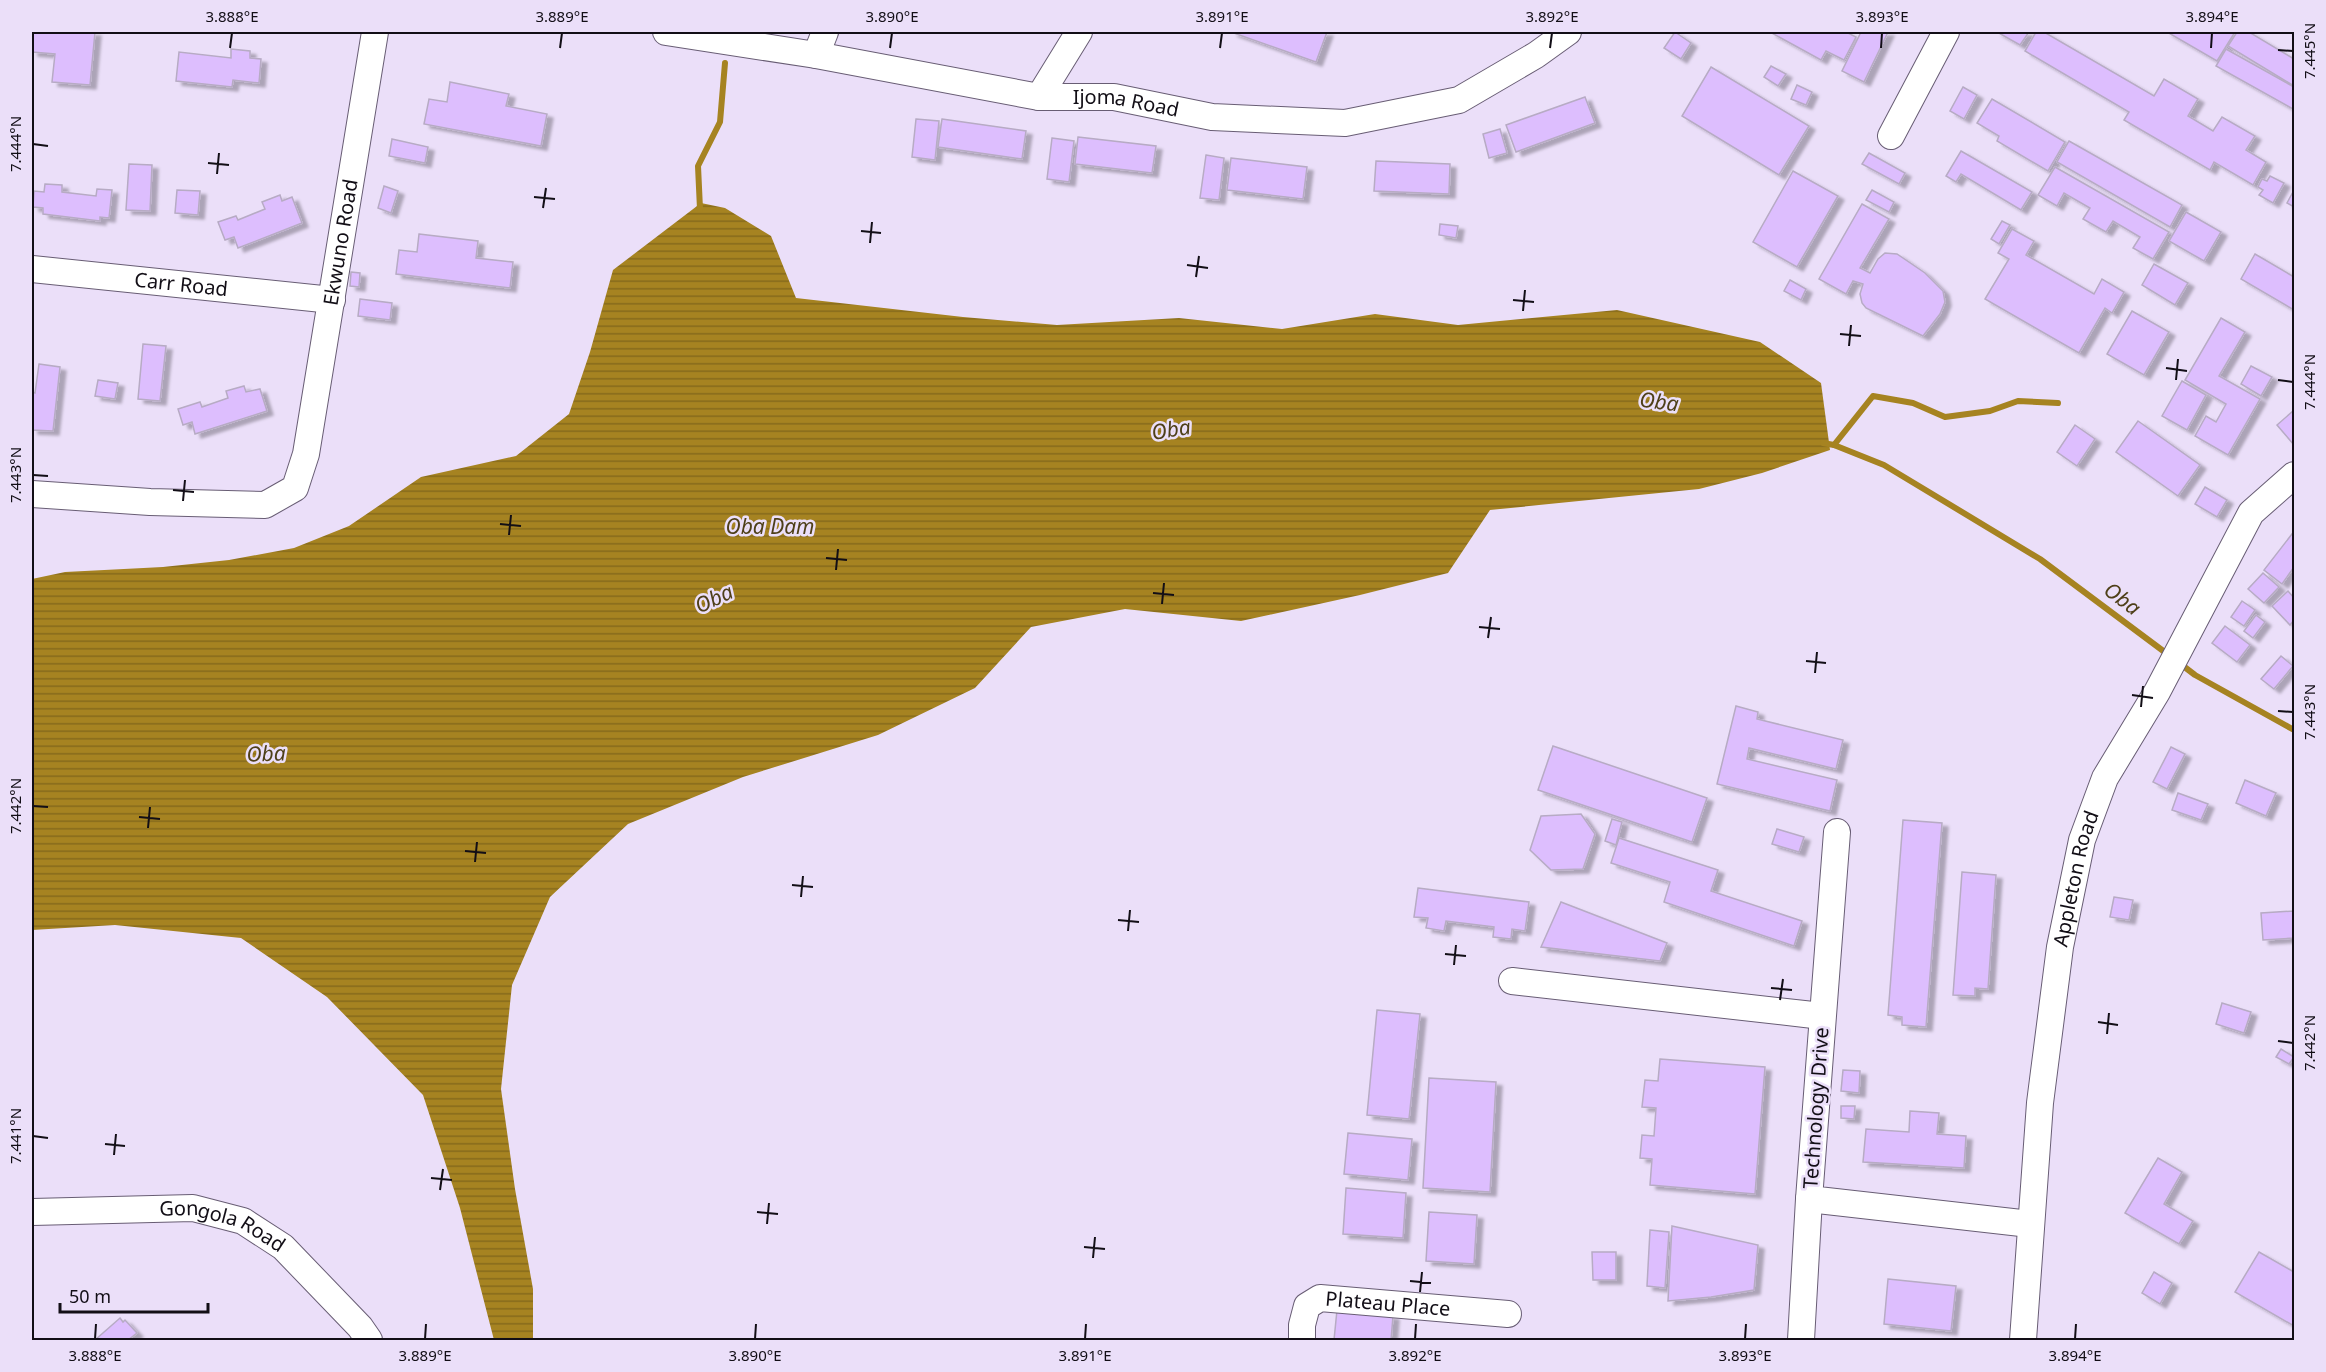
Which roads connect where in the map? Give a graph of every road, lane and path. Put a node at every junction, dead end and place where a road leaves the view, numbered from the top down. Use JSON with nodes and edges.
{"nodes":[{"id":1,"x":375,"y":32,"type":"edge"},
{"id":2,"x":666,"y":32,"type":"edge"},
{"id":3,"x":1079,"y":32,"type":"edge"},
{"id":4,"x":1568,"y":32,"type":"edge"},
{"id":5,"x":1946,"y":32,"type":"edge"},
{"id":6,"x":820,"y":43,"type":"edge"},
{"id":7,"x":1039,"y":98,"type":"junction"},
{"id":8,"x":1891,"y":136,"type":"dead end"},
{"id":9,"x":32,"y":269,"type":"edge"},
{"id":10,"x":332,"y":300,"type":"junction"},
{"id":11,"x":2295,"y":475,"type":"edge"},
{"id":12,"x":32,"y":494,"type":"edge"},
{"id":13,"x":1837,"y":832,"type":"dead end"},
{"id":14,"x":1512,"y":981,"type":"dead end"},
{"id":15,"x":1822,"y":1016,"type":"junction"},
{"id":16,"x":1809,"y":1198,"type":"junction"},
{"id":17,"x":32,"y":1212,"type":"edge"},
{"id":18,"x":2030,"y":1224,"type":"junction"},
{"id":19,"x":1508,"y":1314,"type":"dead end"},
{"id":20,"x":369,"y":1341,"type":"edge"},
{"id":21,"x":1302,"y":1341,"type":"edge"},
{"id":22,"x":1801,"y":1341,"type":"edge"},
{"id":23,"x":2023,"y":1341,"type":"edge"}],
"edges":[{"from":1,"to":10,"type":"street","name":"Ekwuno Road"},
{"from":2,"to":6,"type":"street","name":"Ijoma Road"},
{"from":3,"to":7,"type":"street"},
{"from":4,"to":7,"type":"street","name":"Ijoma Road"},
{"from":5,"to":8,"type":"street"},
{"from":6,"to":7,"type":"street","name":"Ijoma Road"},
{"from":9,"to":10,"type":"street","name":"Carr Road"},
{"from":10,"to":12,"type":"street","name":"Ekwuno Road"},
{"from":11,"to":18,"type":"street","name":"Appleton Road"},
{"from":13,"to":15,"type":"street","name":"Technology Drive"},
{"from":14,"to":15,"type":"street"},
{"from":15,"to":16,"type":"street","name":"Technology Drive"},
{"from":16,"to":18,"type":"street","name":"Technology Drive"},
{"from":16,"to":22,"type":"street"},
{"from":17,"to":20,"type":"street","name":"Gongola Road"},
{"from":18,"to":23,"type":"street","name":"Appleton Road"},
{"from":19,"to":21,"type":"street","name":"Plateau Place"}]}
